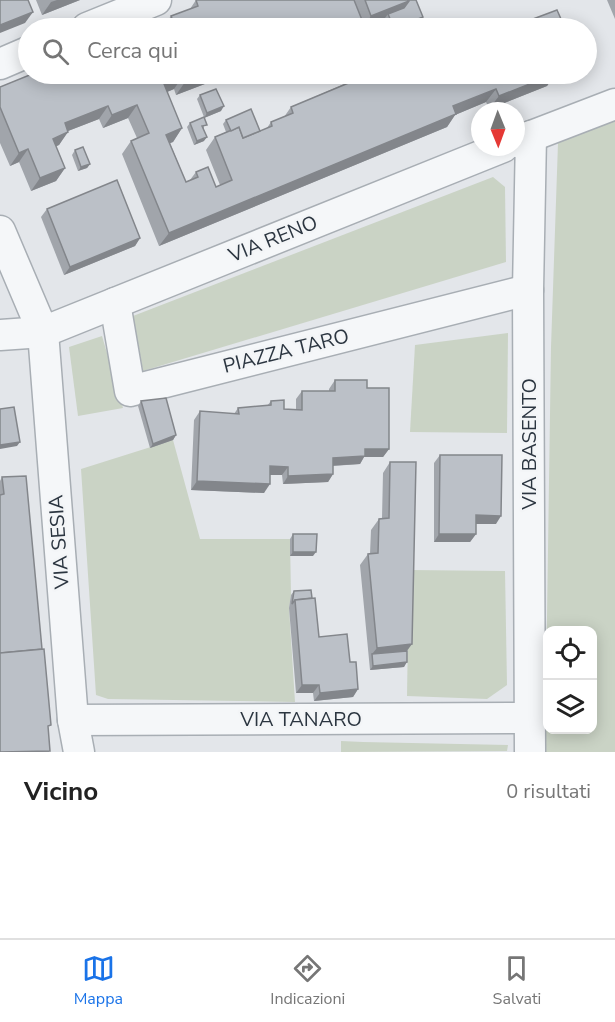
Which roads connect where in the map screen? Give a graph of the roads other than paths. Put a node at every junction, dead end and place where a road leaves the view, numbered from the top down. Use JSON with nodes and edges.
{"nodes":[{"id":1,"x":156,"y":0,"type":"edge"},
{"id":2,"x":112,"y":18,"type":"edge"},
{"id":3,"x":18,"y":56,"type":"edge"},
{"id":4,"x":0,"y":64,"type":"edge"},
{"id":5,"x":615,"y":104,"type":"edge"},
{"id":6,"x":525,"y":139,"type":"edge"},
{"id":7,"x":481,"y":156,"type":"edge"},
{"id":8,"x":524,"y":156,"type":"edge"},
{"id":9,"x":0,"y":231,"type":"edge"},
{"id":10,"x":528,"y":290,"type":"junction"},
{"id":11,"x":115,"y":303,"type":"junction"},
{"id":12,"x":43,"y":332,"type":"junction"},
{"id":13,"x":0,"y":335,"type":"edge"},
{"id":14,"x":530,"y":718,"type":"junction"},
{"id":15,"x":73,"y":720,"type":"junction"},
{"id":16,"x":79,"y":752,"type":"edge"},
{"id":17,"x":530,"y":752,"type":"edge"}],
"edges":[{"from":1,"to":2,"type":"street"},
{"from":3,"to":4,"type":"street"},
{"from":5,"to":6,"type":"street"},
{"from":7,"to":11,"type":"street","name":"VIA RENO"},
{"from":8,"to":10,"type":"street","name":"VIA BASENTO"},
{"from":9,"to":12,"type":"street","name":"VIA SESIA"},
{"from":10,"to":11,"type":"street","name":"PIAZZA TARO"},
{"from":10,"to":14,"type":"street","name":"VIA BASENTO"},
{"from":11,"to":12,"type":"street","name":"VIA RENO"},
{"from":12,"to":13,"type":"street","name":"VIA RENO"},
{"from":12,"to":15,"type":"street","name":"VIA SESIA"},
{"from":14,"to":15,"type":"street","name":"VIA TANARO"},
{"from":14,"to":17,"type":"street","name":"VIA BASENTO"},
{"from":15,"to":16,"type":"street","name":"VIA SESIA"}]}
